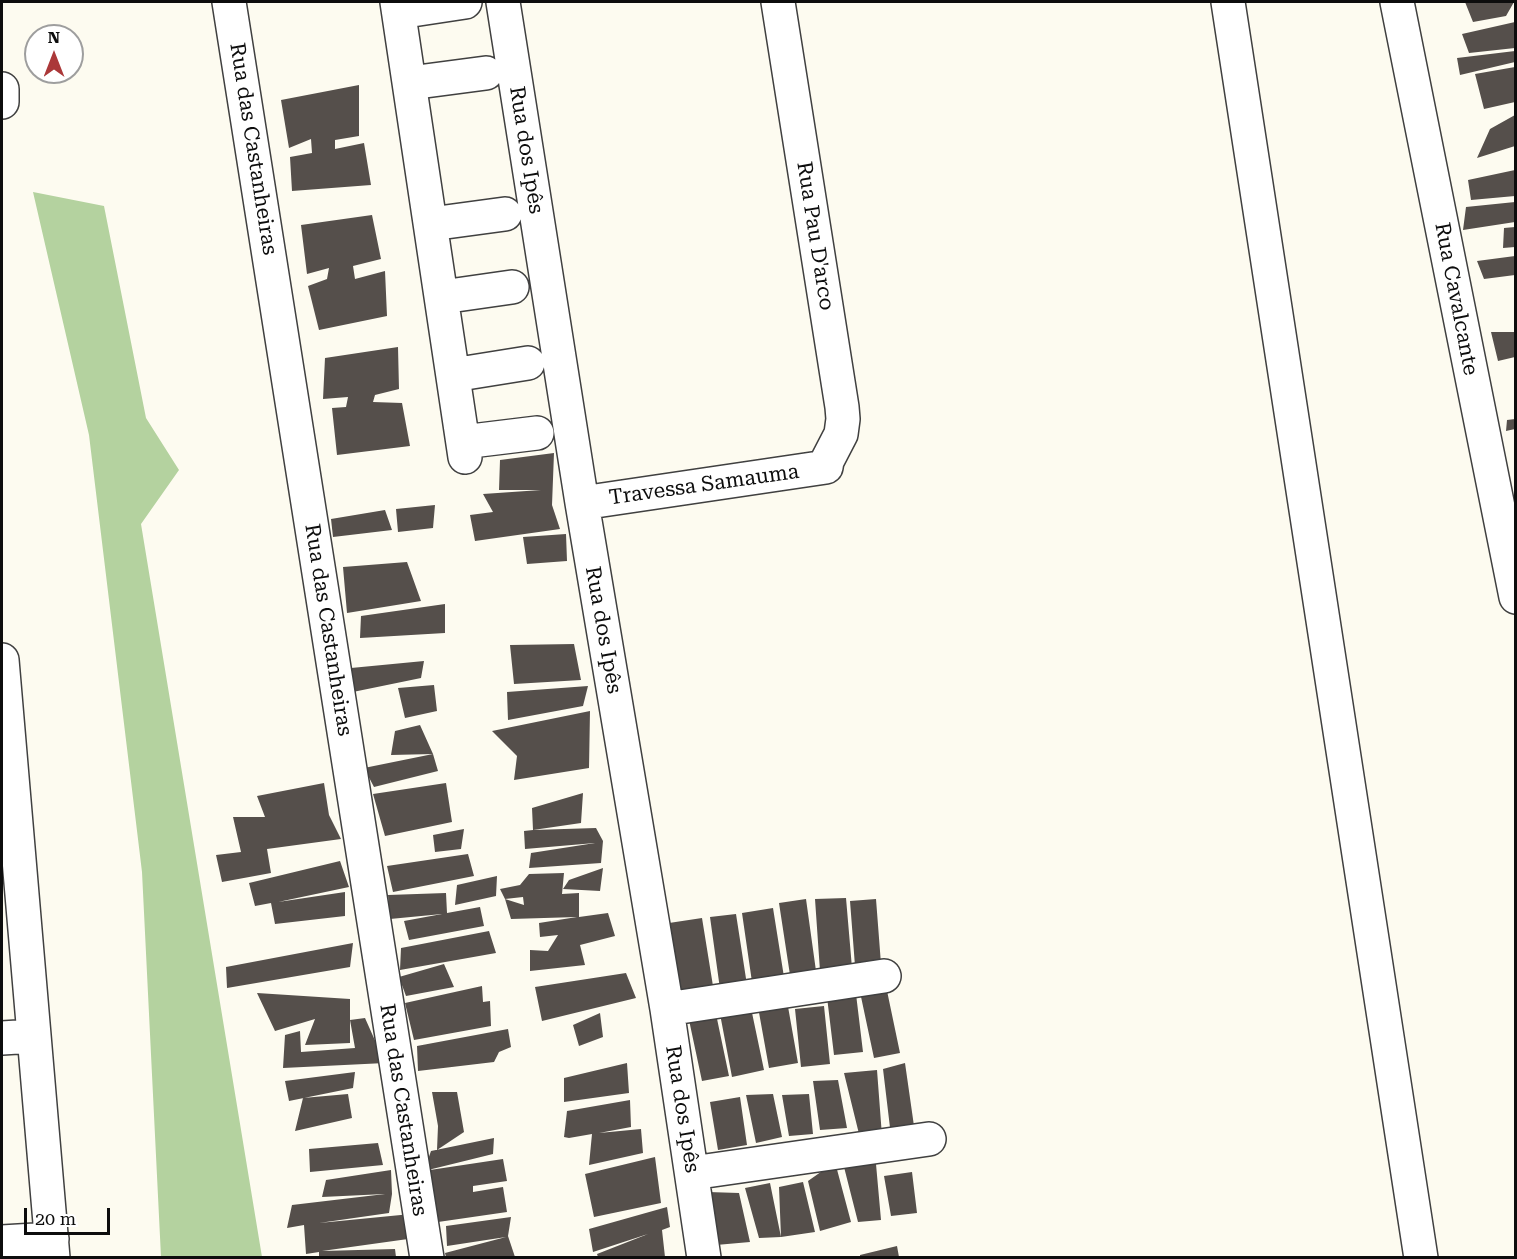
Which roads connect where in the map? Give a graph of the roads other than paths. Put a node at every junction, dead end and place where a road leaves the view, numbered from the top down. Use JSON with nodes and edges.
{"nodes":[{"id":1,"x":229,"y":2,"type":"edge"},
{"id":2,"x":465,"y":2,"type":"edge"},
{"id":3,"x":503,"y":2,"type":"edge"},
{"id":4,"x":778,"y":2,"type":"edge"},
{"id":5,"x":1228,"y":2,"type":"edge"},
{"id":6,"x":1397,"y":2,"type":"edge"},
{"id":7,"x":398,"y":7,"type":"edge"},
{"id":8,"x":486,"y":74,"type":"dead end"},
{"id":9,"x":410,"y":83,"type":"junction"},
{"id":10,"x":2,"y":89,"type":"edge"},
{"id":11,"x":2,"y":102,"type":"edge"},
{"id":12,"x":505,"y":214,"type":"dead end"},
{"id":13,"x":431,"y":225,"type":"junction"},
{"id":14,"x":512,"y":287,"type":"dead end"},
{"id":15,"x":442,"y":297,"type":"junction"},
{"id":16,"x":528,"y":363,"type":"dead end"},
{"id":17,"x":453,"y":375,"type":"junction"},
{"id":18,"x":537,"y":433,"type":"dead end"},
{"id":19,"x":826,"y":467,"type":"joint"},
{"id":20,"x":582,"y":502,"type":"junction"},
{"id":21,"x":1515,"y":597,"type":"edge"},
{"id":22,"x":2,"y":660,"type":"edge"},
{"id":23,"x":9,"y":827,"type":"edge"},
{"id":24,"x":884,"y":976,"type":"dead end"},
{"id":25,"x":667,"y":1009,"type":"junction"},
{"id":26,"x":34,"y":1036,"type":"junction"},
{"id":27,"x":2,"y":1038,"type":"edge"},
{"id":28,"x":929,"y":1139,"type":"dead end"},
{"id":29,"x":692,"y":1173,"type":"junction"},
{"id":30,"x":2,"y":1242,"type":"edge"},
{"id":31,"x":52,"y":1248,"type":"edge"},
{"id":32,"x":426,"y":1257,"type":"edge"},
{"id":33,"x":704,"y":1257,"type":"edge"},
{"id":34,"x":1421,"y":1257,"type":"edge"}],
"edges":[{"from":1,"to":32,"type":"street","name":"Rua das Castanheiras"},
{"from":2,"to":7,"type":"street"},
{"from":3,"to":20,"type":"street","name":"Rua dos Ipês"},
{"from":4,"to":19,"type":"street","name":"Rua Pau D'arco"},
{"from":5,"to":34,"type":"street"},
{"from":6,"to":21,"type":"street","name":"Rua Cavalcante"},
{"from":7,"to":9,"type":"street"},
{"from":8,"to":9,"type":"street"},
{"from":9,"to":13,"type":"street"},
{"from":10,"to":11,"type":"street"},
{"from":12,"to":13,"type":"street"},
{"from":13,"to":15,"type":"street"},
{"from":14,"to":15,"type":"street"},
{"from":15,"to":17,"type":"street"},
{"from":16,"to":17,"type":"street"},
{"from":17,"to":18,"type":"street"},
{"from":19,"to":20,"type":"street","name":"Travessa Samauma"},
{"from":20,"to":25,"type":"street","name":"Rua dos Ipês"},
{"from":22,"to":23,"type":"street"},
{"from":23,"to":26,"type":"street"},
{"from":24,"to":25,"type":"street"},
{"from":25,"to":29,"type":"street","name":"Rua dos Ipês"},
{"from":26,"to":27,"type":"street"},
{"from":26,"to":31,"type":"street"},
{"from":28,"to":29,"type":"street"},
{"from":29,"to":33,"type":"street","name":"Rua dos Ipês"},
{"from":30,"to":31,"type":"street"}]}
